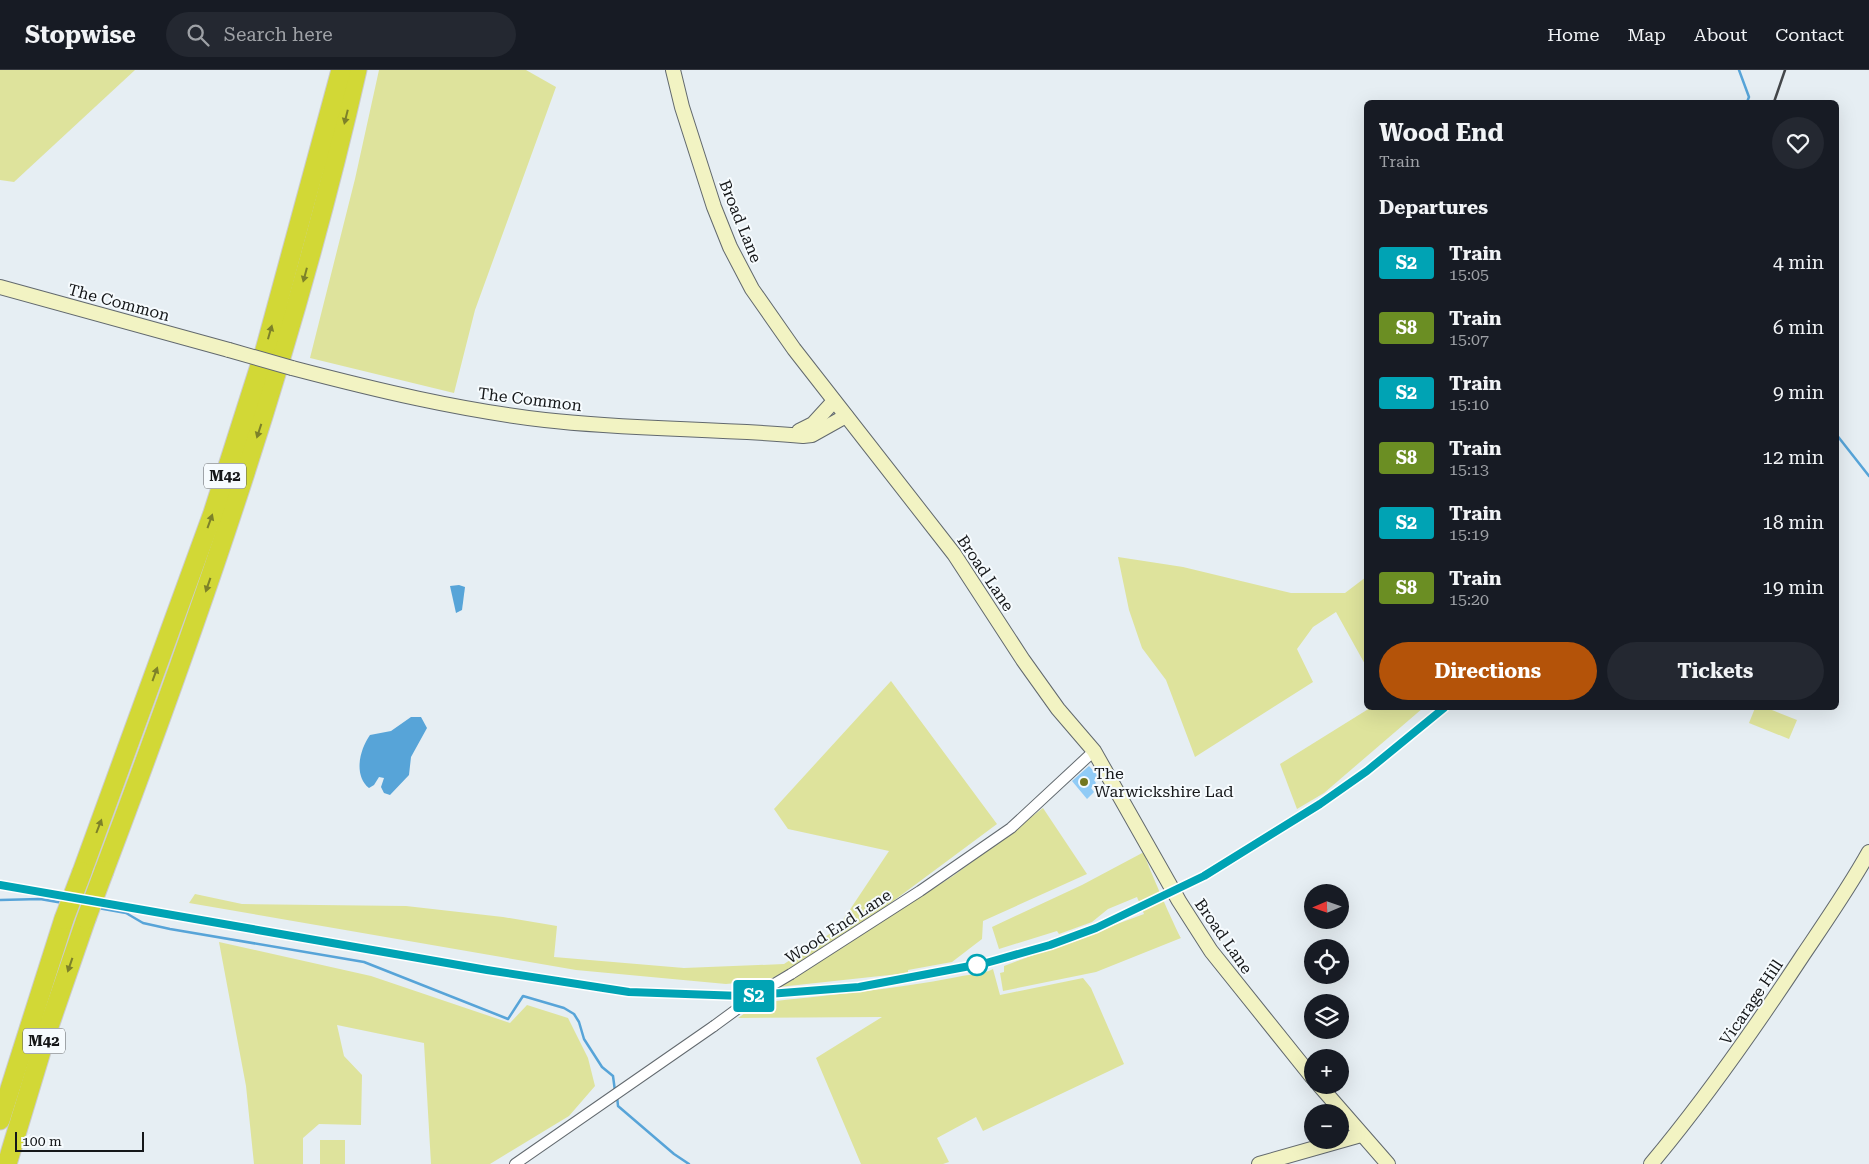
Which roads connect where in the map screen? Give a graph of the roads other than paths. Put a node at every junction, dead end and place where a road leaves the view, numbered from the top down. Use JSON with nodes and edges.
{"nodes":[{"id":1,"x":341,"y":70,"type":"edge"},
{"id":2,"x":357,"y":70,"type":"edge"},
{"id":3,"x":673,"y":70,"type":"edge"},
{"id":4,"x":0,"y":287,"type":"edge"},
{"id":5,"x":834,"y":401,"type":"junction"},
{"id":6,"x":846,"y":416,"type":"junction"},
{"id":7,"x":768,"y":433,"type":"junction"},
{"id":8,"x":1094,"y":752,"type":"junction"},
{"id":9,"x":1869,"y":852,"type":"edge"},
{"id":10,"x":1304,"y":1067,"type":"edge"},
{"id":11,"x":1327,"y":1094,"type":"edge"},
{"id":12,"x":0,"y":1120,"type":"edge"},
{"id":13,"x":1361,"y":1136,"type":"junction"},
{"id":14,"x":7,"y":1164,"type":"edge"},
{"id":15,"x":515,"y":1164,"type":"edge"},
{"id":16,"x":1259,"y":1164,"type":"edge"},
{"id":17,"x":1388,"y":1164,"type":"edge"},
{"id":18,"x":1651,"y":1164,"type":"edge"}],
"edges":[{"from":12,"to":1,"type":"highway","number":"M42","one_way":true,"bridge":true},
{"from":2,"to":14,"type":"highway","number":"M42","one_way":true,"bridge":true},
{"from":3,"to":5,"type":"main road","name":"Broad Lane"},
{"from":4,"to":7,"type":"main road","name":"The Common","bridge":true},
{"from":5,"to":6,"type":"main road","name":"Broad Lane"},
{"from":5,"to":7,"type":"main road","name":"The Common"},
{"from":6,"to":7,"type":"main road","name":"The Common"},
{"from":6,"to":8,"type":"main road","name":"Broad Lane"},
{"from":8,"to":10,"type":"main road","name":"Broad Lane"},
{"from":8,"to":15,"type":"street","name":"Wood End Lane","bridge":true},
{"from":9,"to":18,"type":"main road","name":"Vicarage Hill"},
{"from":11,"to":13,"type":"main road"},
{"from":13,"to":16,"type":"main road"},
{"from":13,"to":17,"type":"main road"}]}
